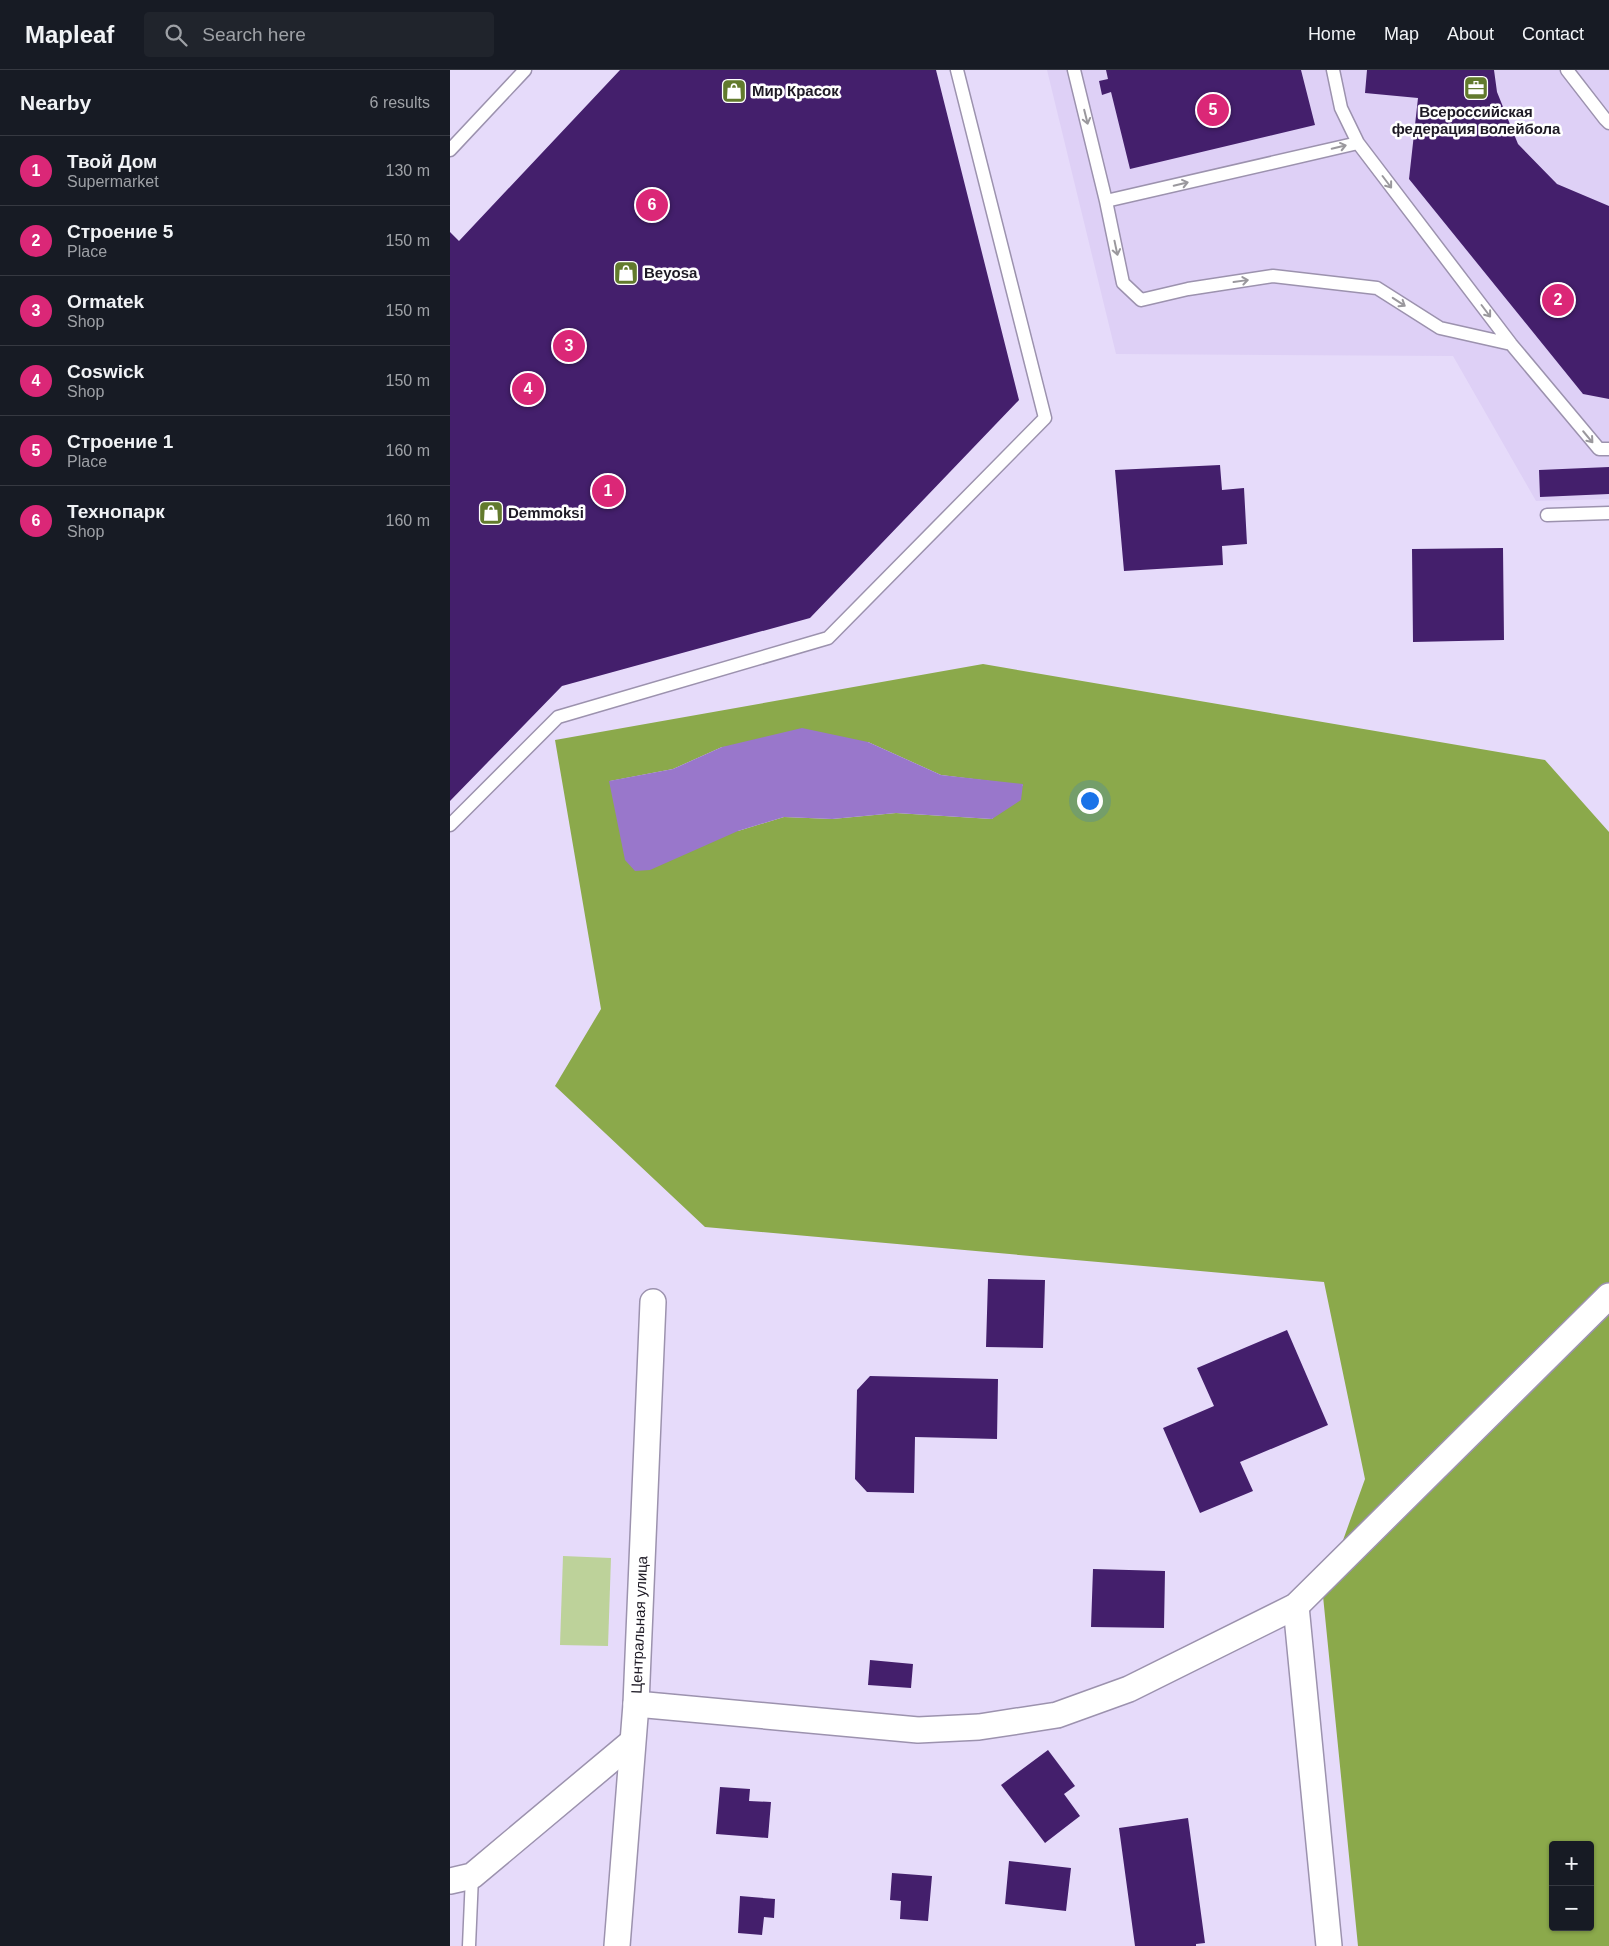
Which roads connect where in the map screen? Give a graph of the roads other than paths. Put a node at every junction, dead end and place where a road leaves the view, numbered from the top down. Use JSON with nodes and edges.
{"nodes":[{"id":1,"x":525,"y":70,"type":"edge"},
{"id":2,"x":958,"y":70,"type":"edge"},
{"id":3,"x":1074,"y":70,"type":"edge"},
{"id":4,"x":1333,"y":70,"type":"edge"},
{"id":5,"x":1567,"y":70,"type":"edge"},
{"id":6,"x":1609,"y":122,"type":"edge"},
{"id":7,"x":1358,"y":143,"type":"junction"},
{"id":8,"x":450,"y":150,"type":"edge"},
{"id":9,"x":1106,"y":201,"type":"junction"},
{"id":10,"x":1511,"y":344,"type":"junction"},
{"id":11,"x":1609,"y":450,"type":"edge"},
{"id":12,"x":1609,"y":513,"type":"edge"},
{"id":13,"x":1547,"y":515,"type":"dead end"},
{"id":14,"x":450,"y":825,"type":"edge"},
{"id":15,"x":1609,"y":1296,"type":"edge"},
{"id":16,"x":653,"y":1302,"type":"dead end"},
{"id":17,"x":1296,"y":1606,"type":"junction"},
{"id":18,"x":636,"y":1704,"type":"junction"},
{"id":19,"x":632,"y":1742,"type":"junction"},
{"id":20,"x":461,"y":1879,"type":"edge"},
{"id":21,"x":470,"y":1946,"type":"edge"},
{"id":22,"x":617,"y":1946,"type":"edge"},
{"id":23,"x":1329,"y":1946,"type":"edge"}],
"edges":[{"from":1,"to":8,"type":"lane"},
{"from":2,"to":14,"type":"lane"},
{"from":3,"to":9,"type":"lane","one_way":true},
{"from":4,"to":7,"type":"lane"},
{"from":5,"to":6,"type":"lane"},
{"from":9,"to":7,"type":"lane","one_way":true},
{"from":7,"to":10,"type":"lane","one_way":true},
{"from":9,"to":10,"type":"lane","one_way":true},
{"from":10,"to":11,"type":"lane","one_way":true},
{"from":12,"to":13,"type":"lane"},
{"from":15,"to":17,"type":"street"},
{"from":16,"to":18,"type":"street","name":"Центральная улица"},
{"from":17,"to":18,"type":"street"},
{"from":17,"to":23,"type":"street"},
{"from":18,"to":19,"type":"street","name":"Центральная улица"},
{"from":19,"to":20,"type":"street"},
{"from":19,"to":22,"type":"street","name":"Центральная улица"},
{"from":20,"to":21,"type":"lane"}]}
